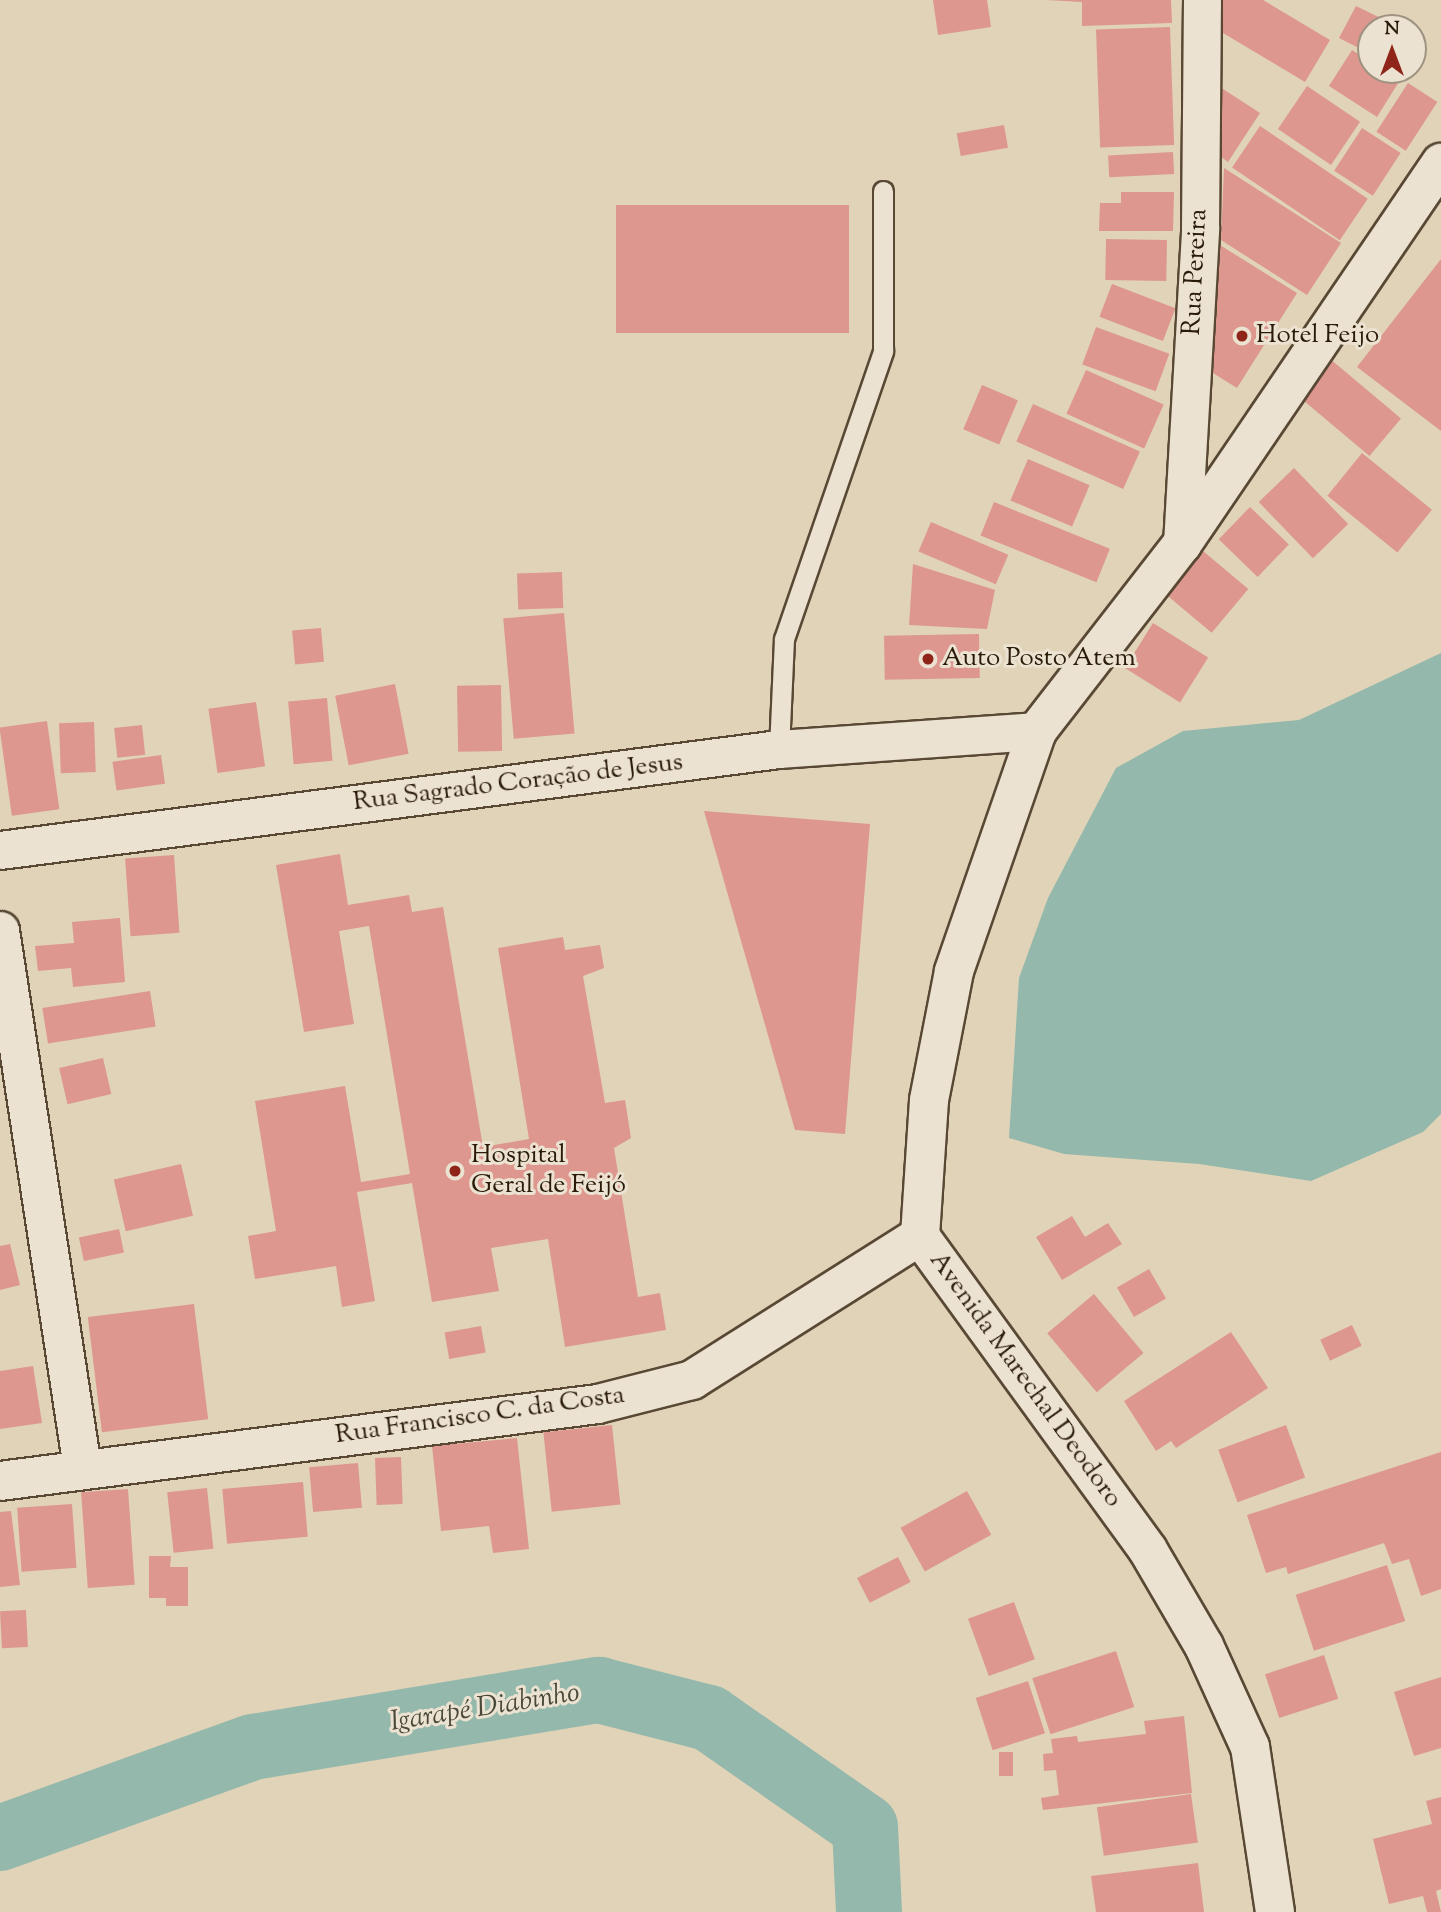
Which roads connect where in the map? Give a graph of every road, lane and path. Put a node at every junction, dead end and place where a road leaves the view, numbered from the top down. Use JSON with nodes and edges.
{"nodes":[{"id":1,"x":1202,"y":0,"type":"edge"},
{"id":2,"x":1441,"y":163,"type":"edge"},
{"id":3,"x":883,"y":191,"type":"dead end"},
{"id":4,"x":1182,"y":544,"type":"junction"},
{"id":5,"x":1037,"y":731,"type":"junction"},
{"id":6,"x":779,"y":749,"type":"junction"},
{"id":7,"x":0,"y":850,"type":"edge"},
{"id":8,"x":0,"y":930,"type":"edge"},
{"id":9,"x":16,"y":1153,"type":"edge"},
{"id":10,"x":920,"y":1236,"type":"junction"},
{"id":11,"x":82,"y":1468,"type":"junction"},
{"id":12,"x":0,"y":1481,"type":"edge"},
{"id":13,"x":1275,"y":1912,"type":"edge"}],
"edges":[{"from":1,"to":4,"type":"street","name":"Rua Pereira"},
{"from":2,"to":4,"type":"main road","name":"Avenida Marechal Deodoro"},
{"from":3,"to":6,"type":"lane"},
{"from":4,"to":5,"type":"main road","name":"Avenida Marechal Deodoro"},
{"from":5,"to":6,"type":"street","name":"Rua Sagrado Coração de Jesus"},
{"from":5,"to":10,"type":"main road","name":"Avenida Marechal Deodoro"},
{"from":6,"to":7,"type":"street","name":"Rua Sagrado Coração de Jesus"},
{"from":8,"to":9,"type":"street"},
{"from":9,"to":11,"type":"street"},
{"from":10,"to":11,"type":"main road","name":"Rua Francisco C. da Costa"},
{"from":10,"to":13,"type":"main road","name":"Avenida Marechal Deodoro"},
{"from":11,"to":12,"type":"main road","name":"Rua Francisco C. da Costa"}]}
